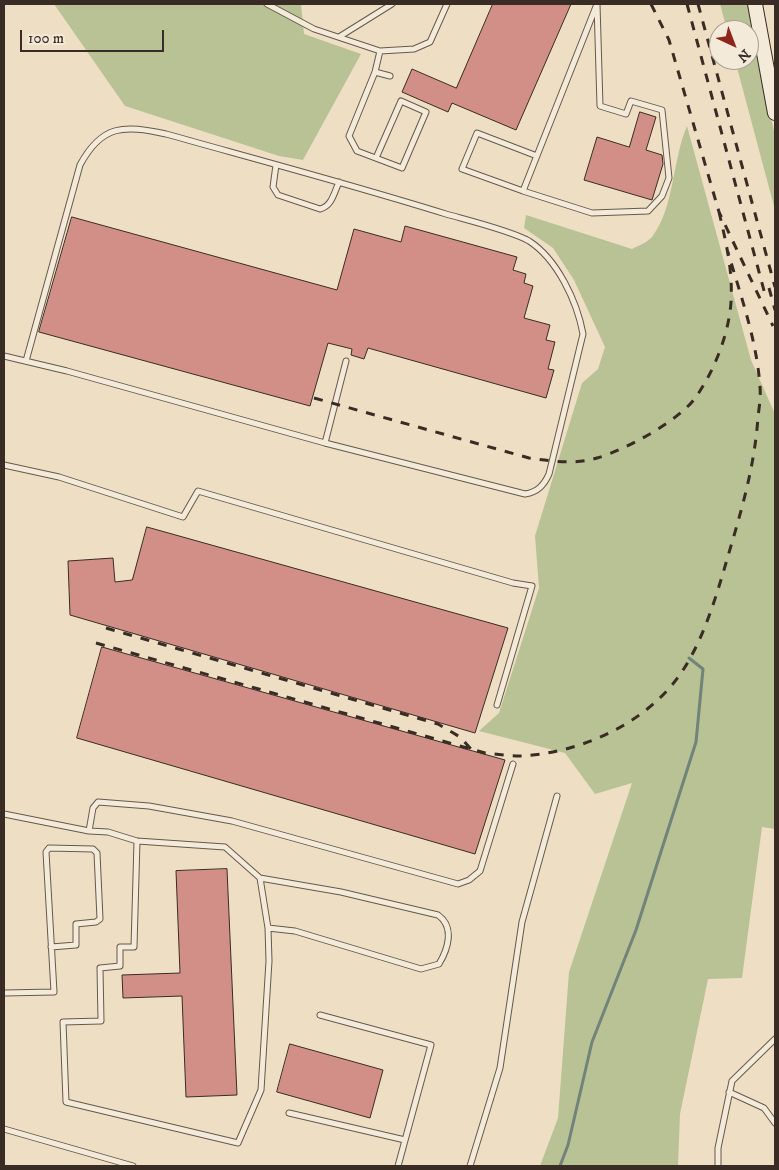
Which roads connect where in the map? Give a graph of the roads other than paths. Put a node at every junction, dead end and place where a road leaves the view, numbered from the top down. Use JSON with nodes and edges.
{"nodes":[{"id":1,"x":267,"y":4,"type":"edge"},
{"id":2,"x":392,"y":4,"type":"edge"},
{"id":3,"x":447,"y":4,"type":"edge"},
{"id":4,"x":597,"y":4,"type":"edge"},
{"id":5,"x":755,"y":4,"type":"edge"},
{"id":6,"x":339,"y":37,"type":"junction"},
{"id":7,"x":380,"y":51,"type":"junction"},
{"id":8,"x":375,"y":72,"type":"junction"},
{"id":9,"x":390,"y":76,"type":"dead end"},
{"id":10,"x":775,"y":113,"type":"edge"},
{"id":11,"x":537,"y":156,"type":"junction"},
{"id":12,"x":376,"y":158,"type":"junction"},
{"id":13,"x":276,"y":165,"type":"junction"},
{"id":14,"x":339,"y":182,"type":"junction"},
{"id":15,"x":523,"y":191,"type":"junction"},
{"id":16,"x":4,"y":356,"type":"edge"},
{"id":17,"x":26,"y":361,"type":"junction"},
{"id":18,"x":346,"y":361,"type":"dead end"},
{"id":19,"x":325,"y":443,"type":"junction"},
{"id":20,"x":4,"y":465,"type":"edge"},
{"id":21,"x":497,"y":704,"type":"dead end"},
{"id":22,"x":513,"y":764,"type":"dead end"},
{"id":23,"x":557,"y":796,"type":"dead end"},
{"id":24,"x":4,"y":814,"type":"edge"},
{"id":25,"x":89,"y":831,"type":"junction"},
{"id":26,"x":137,"y":840,"type":"junction"},
{"id":27,"x":260,"y":878,"type":"junction"},
{"id":28,"x":268,"y":928,"type":"junction"},
{"id":29,"x":51,"y":947,"type":"junction"},
{"id":30,"x":4,"y":993,"type":"edge"},
{"id":31,"x":320,"y":1015,"type":"dead end"},
{"id":32,"x":775,"y":1039,"type":"edge"},
{"id":33,"x":729,"y":1092,"type":"junction"},
{"id":34,"x":289,"y":1113,"type":"dead end"},
{"id":35,"x":775,"y":1123,"type":"edge"},
{"id":36,"x":4,"y":1129,"type":"edge"},
{"id":37,"x":405,"y":1140,"type":"junction"},
{"id":38,"x":133,"y":1166,"type":"edge"},
{"id":39,"x":398,"y":1166,"type":"edge"},
{"id":40,"x":470,"y":1166,"type":"edge"},
{"id":41,"x":718,"y":1166,"type":"edge"}],
"edges":[{"from":1,"to":6,"type":"lane"},
{"from":2,"to":6,"type":"lane"},
{"from":3,"to":7,"type":"lane"},
{"from":4,"to":11,"type":"lane"},
{"from":4,"to":15,"type":"lane"},
{"from":5,"to":10,"type":"street"},
{"from":6,"to":7,"type":"lane"},
{"from":7,"to":8,"type":"lane"},
{"from":8,"to":9,"type":"lane"},
{"from":8,"to":12,"type":"lane"},
{"from":11,"to":15,"type":"lane"},
{"from":11,"to":15,"type":"lane"},
{"from":12,"to":12,"type":"lane"},
{"from":13,"to":14,"type":"lane"},
{"from":13,"to":14,"type":"lane"},
{"from":13,"to":17,"type":"lane"},
{"from":14,"to":19,"type":"lane"},
{"from":16,"to":17,"type":"lane"},
{"from":17,"to":19,"type":"lane"},
{"from":18,"to":19,"type":"lane"},
{"from":20,"to":21,"type":"lane"},
{"from":22,"to":25,"type":"lane"},
{"from":23,"to":40,"type":"lane"},
{"from":24,"to":25,"type":"lane"},
{"from":25,"to":26,"type":"lane"},
{"from":26,"to":27,"type":"lane"},
{"from":26,"to":28,"type":"lane"},
{"from":27,"to":28,"type":"lane"},
{"from":27,"to":28,"type":"lane"},
{"from":29,"to":29,"type":"lane"},
{"from":29,"to":30,"type":"lane"},
{"from":31,"to":37,"type":"lane"},
{"from":32,"to":33,"type":"lane"},
{"from":33,"to":35,"type":"lane"},
{"from":33,"to":41,"type":"lane"},
{"from":34,"to":37,"type":"lane"},
{"from":36,"to":38,"type":"lane"},
{"from":37,"to":39,"type":"lane"}]}
